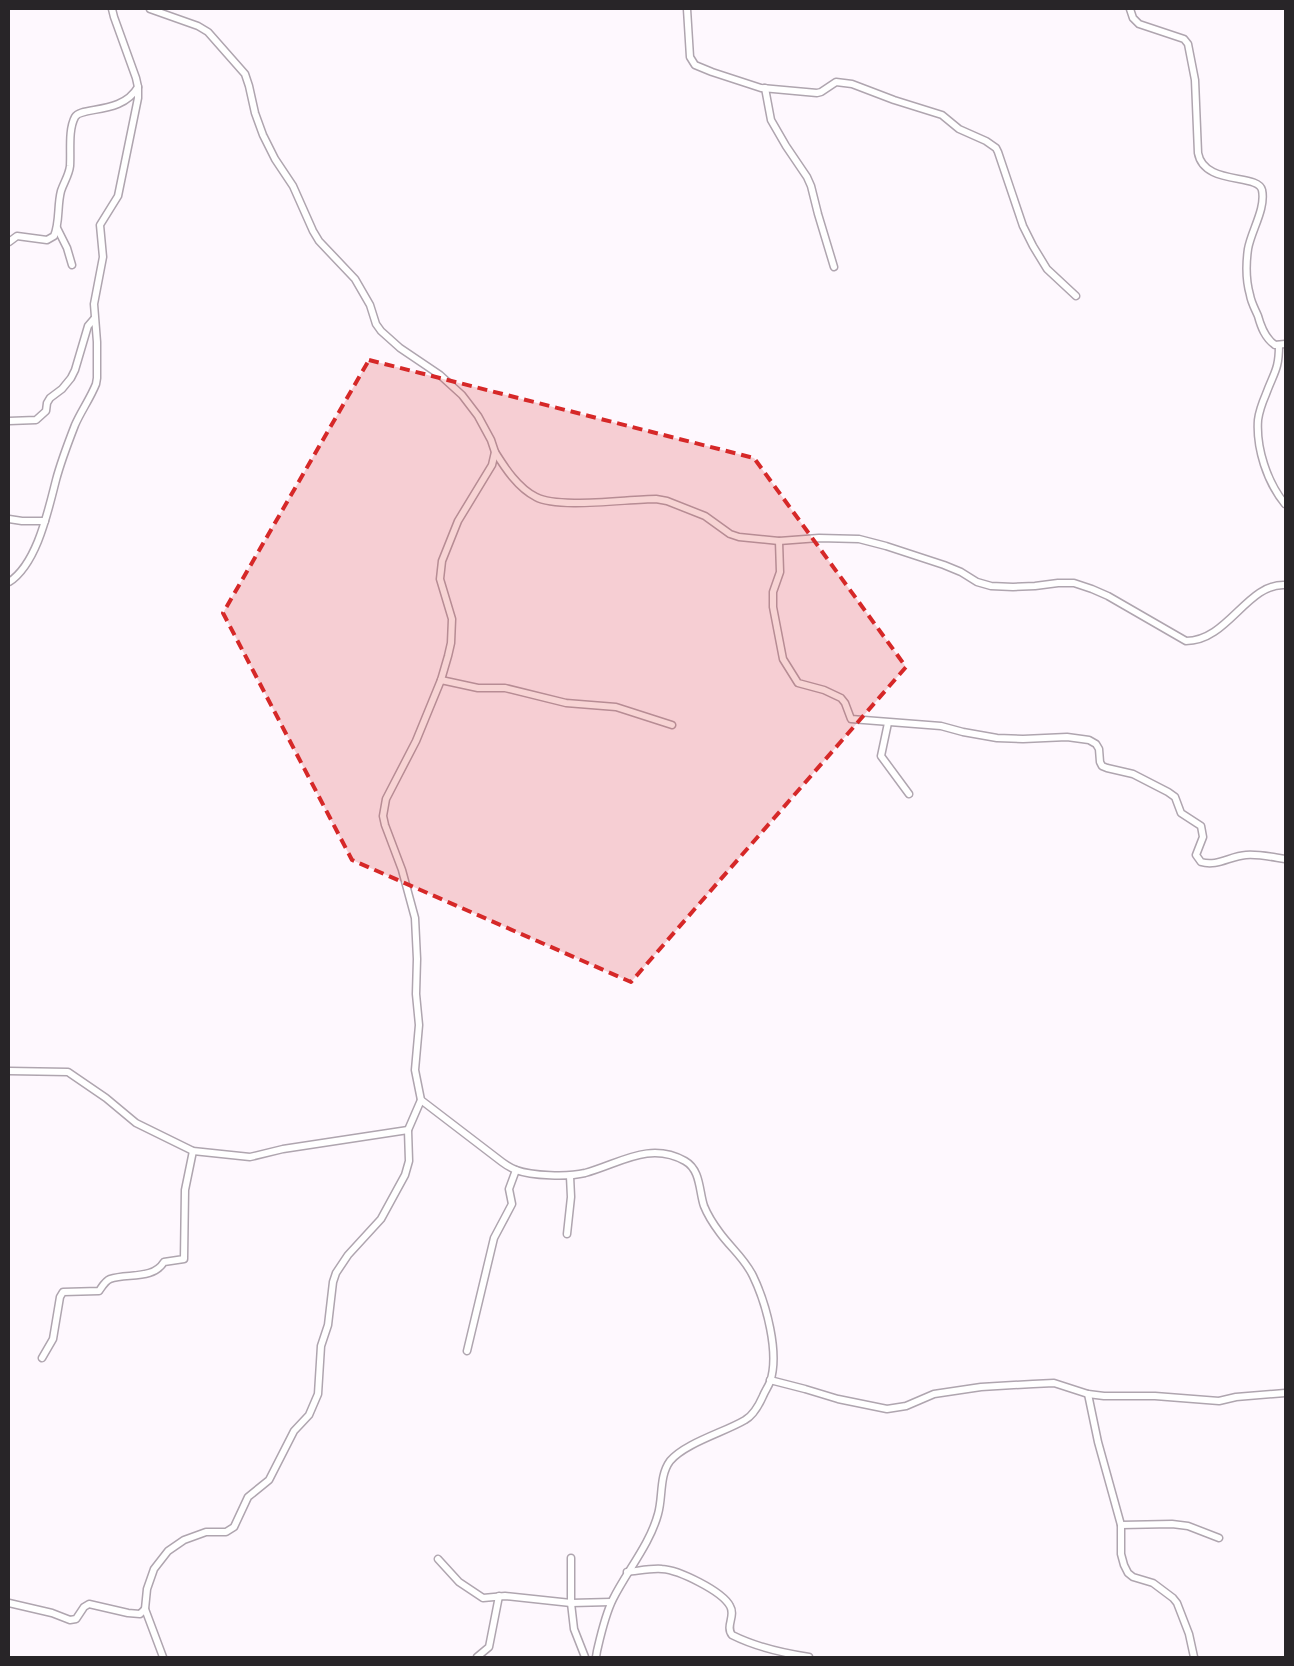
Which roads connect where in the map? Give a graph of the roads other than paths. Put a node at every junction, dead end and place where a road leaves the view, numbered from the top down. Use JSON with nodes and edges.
{"nodes":[{"id":1,"x":113,"y":9,"type":"edge"},
{"id":2,"x":150,"y":9,"type":"edge"},
{"id":3,"x":687,"y":9,"type":"edge"},
{"id":4,"x":1130,"y":9,"type":"edge"},
{"id":5,"x":138,"y":87,"type":"junction"},
{"id":6,"x":765,"y":88,"type":"junction"},
{"id":7,"x":57,"y":228,"type":"junction"},
{"id":8,"x":9,"y":236,"type":"edge"},
{"id":9,"x":16,"y":236,"type":"junction"},
{"id":10,"x":9,"y":242,"type":"edge"},
{"id":11,"x":72,"y":265,"type":"dead end"},
{"id":12,"x":834,"y":267,"type":"dead end"},
{"id":13,"x":1076,"y":296,"type":"dead end"},
{"id":14,"x":94,"y":319,"type":"junction"},
{"id":15,"x":1282,"y":345,"type":"edge"},
{"id":16,"x":9,"y":422,"type":"edge"},
{"id":17,"x":494,"y":452,"type":"junction"},
{"id":18,"x":1285,"y":504,"type":"edge"},
{"id":19,"x":9,"y":519,"type":"edge"},
{"id":20,"x":45,"y":520,"type":"junction"},
{"id":21,"x":779,"y":541,"type":"junction"},
{"id":22,"x":9,"y":582,"type":"edge"},
{"id":23,"x":1285,"y":585,"type":"edge"},
{"id":24,"x":441,"y":680,"type":"junction"},
{"id":25,"x":888,"y":722,"type":"junction"},
{"id":26,"x":672,"y":725,"type":"dead end"},
{"id":27,"x":909,"y":794,"type":"dead end"},
{"id":28,"x":1285,"y":859,"type":"edge"},
{"id":29,"x":9,"y":1071,"type":"edge"},
{"id":30,"x":421,"y":1100,"type":"junction"},
{"id":31,"x":408,"y":1130,"type":"junction"},
{"id":32,"x":194,"y":1151,"type":"junction"},
{"id":33,"x":516,"y":1170,"type":"junction"},
{"id":34,"x":570,"y":1176,"type":"junction"},
{"id":35,"x":567,"y":1234,"type":"dead end"},
{"id":36,"x":467,"y":1351,"type":"dead end"},
{"id":37,"x":42,"y":1358,"type":"dead end"},
{"id":38,"x":770,"y":1380,"type":"junction"},
{"id":39,"x":1285,"y":1392,"type":"edge"},
{"id":40,"x":1088,"y":1394,"type":"junction"},
{"id":41,"x":1121,"y":1525,"type":"junction"},
{"id":42,"x":1219,"y":1538,"type":"dead end"},
{"id":43,"x":571,"y":1558,"type":"dead end"},
{"id":44,"x":438,"y":1559,"type":"dead end"},
{"id":45,"x":627,"y":1572,"type":"junction"},
{"id":46,"x":499,"y":1596,"type":"junction"},
{"id":47,"x":611,"y":1602,"type":"junction"},
{"id":48,"x":9,"y":1603,"type":"edge"},
{"id":49,"x":571,"y":1603,"type":"junction"},
{"id":50,"x":145,"y":1609,"type":"junction"},
{"id":51,"x":163,"y":1657,"type":"edge"},
{"id":52,"x":477,"y":1657,"type":"edge"},
{"id":53,"x":585,"y":1657,"type":"edge"},
{"id":54,"x":596,"y":1657,"type":"edge"},
{"id":55,"x":809,"y":1657,"type":"edge"},
{"id":56,"x":1194,"y":1657,"type":"edge"}],
"edges":[{"from":1,"to":5,"type":"street"},
{"from":2,"to":17,"type":"street"},
{"from":3,"to":6,"type":"street"},
{"from":4,"to":15,"type":"street"},
{"from":5,"to":7,"type":"street"},
{"from":5,"to":14,"type":"street"},
{"from":6,"to":12,"type":"street"},
{"from":6,"to":13,"type":"street"},
{"from":7,"to":9,"type":"street"},
{"from":7,"to":11,"type":"street"},
{"from":8,"to":9,"type":"street"},
{"from":9,"to":10,"type":"street"},
{"from":14,"to":16,"type":"street"},
{"from":14,"to":20,"type":"street"},
{"from":15,"to":18,"type":"street"},
{"from":17,"to":21,"type":"street"},
{"from":17,"to":24,"type":"street"},
{"from":19,"to":20,"type":"street"},
{"from":20,"to":22,"type":"street"},
{"from":21,"to":23,"type":"street"},
{"from":21,"to":25,"type":"street"},
{"from":24,"to":26,"type":"street"},
{"from":24,"to":30,"type":"street"},
{"from":25,"to":27,"type":"street"},
{"from":25,"to":28,"type":"street"},
{"from":29,"to":32,"type":"street"},
{"from":30,"to":31,"type":"street"},
{"from":30,"to":33,"type":"street"},
{"from":31,"to":32,"type":"street"},
{"from":31,"to":50,"type":"street"},
{"from":32,"to":37,"type":"street"},
{"from":33,"to":34,"type":"street"},
{"from":33,"to":36,"type":"street"},
{"from":34,"to":35,"type":"street"},
{"from":34,"to":38,"type":"street"},
{"from":38,"to":40,"type":"street"},
{"from":38,"to":45,"type":"street"},
{"from":39,"to":40,"type":"street"},
{"from":40,"to":41,"type":"street"},
{"from":41,"to":42,"type":"street"},
{"from":41,"to":56,"type":"street"},
{"from":43,"to":49,"type":"street"},
{"from":44,"to":46,"type":"street"},
{"from":45,"to":47,"type":"street"},
{"from":45,"to":55,"type":"street"},
{"from":46,"to":49,"type":"street"},
{"from":46,"to":52,"type":"street"},
{"from":47,"to":49,"type":"street"},
{"from":47,"to":54,"type":"street"},
{"from":48,"to":50,"type":"street"},
{"from":49,"to":53,"type":"street"},
{"from":50,"to":51,"type":"street"}]}
